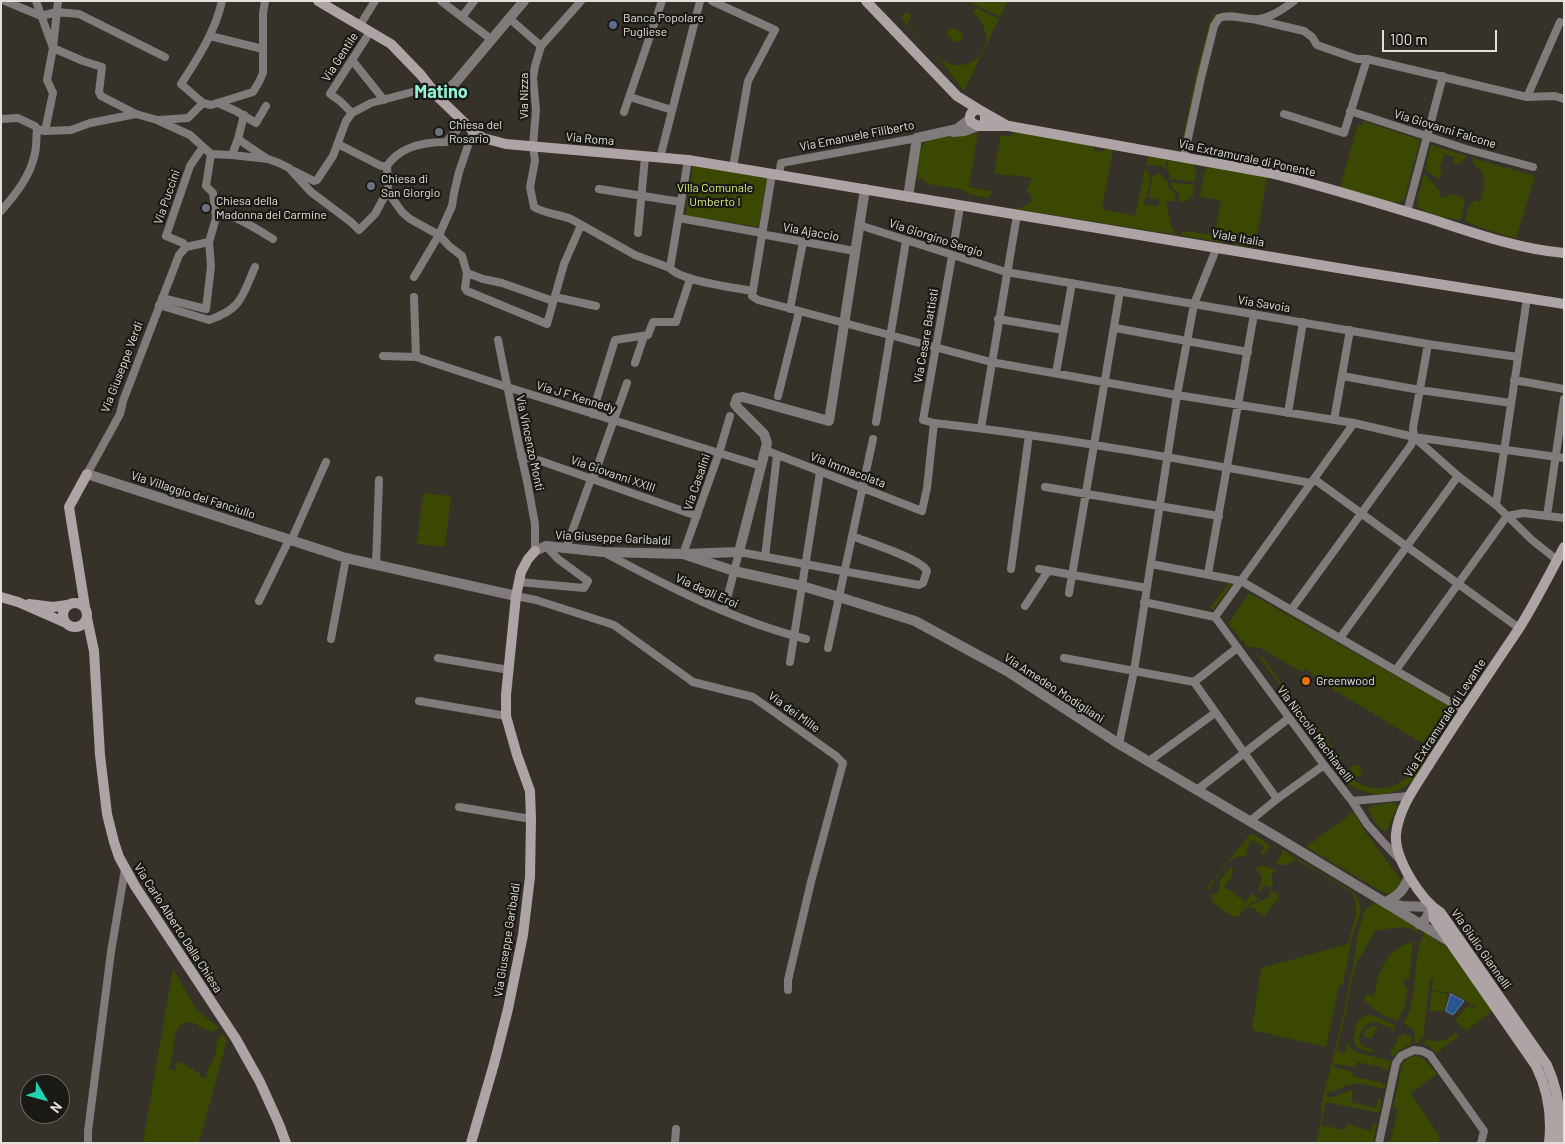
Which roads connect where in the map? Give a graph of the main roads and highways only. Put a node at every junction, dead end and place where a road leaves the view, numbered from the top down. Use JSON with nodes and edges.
{"nodes":[{"id":1,"x":318,"y":1,"type":"edge"},
{"id":2,"x":866,"y":1,"type":"edge"},
{"id":3,"x":908,"y":197,"type":"joint"},
{"id":4,"x":1564,"y":252,"type":"edge"},
{"id":5,"x":1564,"y":304,"type":"edge"},
{"id":6,"x":87,"y":474,"type":"road end"},
{"id":7,"x":1564,"y":547,"type":"edge"},
{"id":8,"x":535,"y":550,"type":"road end"},
{"id":9,"x":80,"y":581,"type":"junction"},
{"id":10,"x":1,"y":597,"type":"edge"},
{"id":11,"x":18,"y":602,"type":"junction"},
{"id":12,"x":69,"y":604,"type":"junction"},
{"id":13,"x":86,"y":612,"type":"junction"},
{"id":14,"x":70,"y":625,"type":"junction"},
{"id":15,"x":94,"y":651,"type":"junction"},
{"id":16,"x":1432,"y":908,"type":"junction"},
{"id":17,"x":286,"y":1143,"type":"edge"},
{"id":18,"x":471,"y":1143,"type":"edge"},
{"id":19,"x":1549,"y":1143,"type":"edge"},
{"id":20,"x":1559,"y":1143,"type":"edge"}],
"edges":[{"from":1,"to":3,"type":"main road","name":"Via Roma"},
{"from":2,"to":4,"type":"main road","name":"Via Extramurale di Ponente"},
{"from":3,"to":5,"type":"main road","name":"Viale Italia"},
{"from":6,"to":9,"type":"main road","name":"Via Giuseppe Verdi"},
{"from":7,"to":16,"type":"main road","name":"Via Extramurale di Levante"},
{"from":8,"to":18,"type":"main road","name":"Via Giuseppe Garibaldi"},
{"from":9,"to":12,"type":"main road"},
{"from":9,"to":13,"type":"main road","name":"Via Giuseppe Verdi"},
{"from":10,"to":11,"type":"main road"},
{"from":11,"to":12,"type":"main road"},
{"from":11,"to":14,"type":"main road"},
{"from":12,"to":13,"type":"main road"},
{"from":12,"to":14,"type":"main road"},
{"from":13,"to":14,"type":"main road"},
{"from":13,"to":15,"type":"main road","name":"Via Carlo Alberto Dalla Chiesa"},
{"from":14,"to":15,"type":"main road"},
{"from":15,"to":17,"type":"main road","name":"Via Carlo Alberto Dalla Chiesa"},
{"from":16,"to":19,"type":"main road","name":"Via Giulio Giannelli"},
{"from":16,"to":20,"type":"main road","name":"Via Giulio Giannelli"}]}
